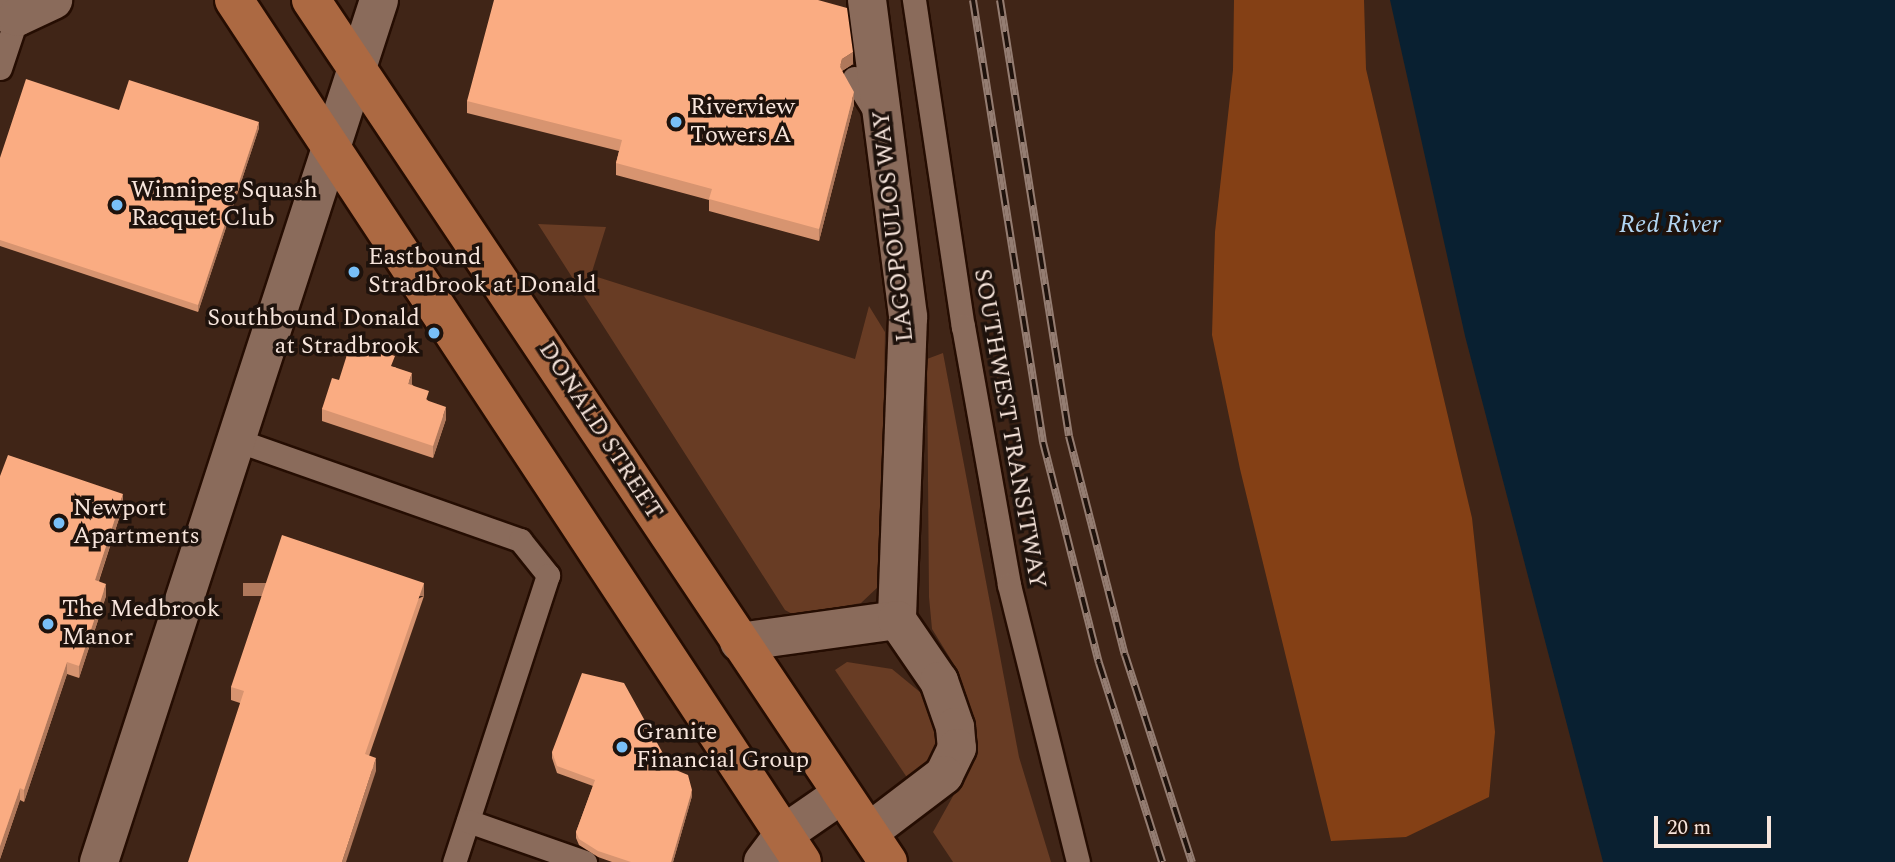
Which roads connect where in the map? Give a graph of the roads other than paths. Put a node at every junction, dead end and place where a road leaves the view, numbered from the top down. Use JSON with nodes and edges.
{"nodes":[{"id":1,"x":53,"y":0,"type":"edge"},
{"id":2,"x":234,"y":0,"type":"edge"},
{"id":3,"x":311,"y":0,"type":"edge"},
{"id":4,"x":379,"y":0,"type":"edge"},
{"id":5,"x":867,"y":0,"type":"edge"},
{"id":6,"x":914,"y":0,"type":"edge"},
{"id":7,"x":9,"y":14,"type":"edge"},
{"id":8,"x":0,"y":68,"type":"edge"},
{"id":9,"x":357,"y":70,"type":"junction"},
{"id":10,"x":854,"y":78,"type":"dead end"},
{"id":11,"x":883,"y":125,"type":"junction"},
{"id":12,"x":329,"y":146,"type":"junction"},
{"id":13,"x":239,"y":441,"type":"junction"},
{"id":14,"x":897,"y":620,"type":"junction"},
{"id":15,"x":739,"y":642,"type":"junction"},
{"id":16,"x":842,"y":794,"type":"junction"},
{"id":17,"x":468,"y":821,"type":"junction"},
{"id":18,"x":879,"y":847,"type":"edge"},
{"id":19,"x":783,"y":853,"type":"edge"},
{"id":20,"x":99,"y":862,"type":"edge"},
{"id":21,"x":454,"y":862,"type":"edge"},
{"id":22,"x":585,"y":862,"type":"edge"},
{"id":23,"x":1078,"y":862,"type":"edge"}],
"edges":[{"from":1,"to":7,"type":"street"},
{"from":2,"to":12,"type":"main road"},
{"from":3,"to":9,"type":"main road","name":"DONALD STREET"},
{"from":4,"to":9,"type":"street"},
{"from":5,"to":11,"type":"street","name":"LAGOPOULOS WAY"},
{"from":6,"to":23,"type":"lane","name":"SOUTHWEST TRANSITWAY"},
{"from":7,"to":8,"type":"lane"},
{"from":9,"to":12,"type":"street"},
{"from":9,"to":15,"type":"main road","name":"DONALD STREET"},
{"from":10,"to":11,"type":"lane"},
{"from":11,"to":14,"type":"street","name":"LAGOPOULOS WAY"},
{"from":12,"to":13,"type":"street"},
{"from":12,"to":19,"type":"main road"},
{"from":13,"to":17,"type":"lane"},
{"from":13,"to":20,"type":"street"},
{"from":14,"to":15,"type":"street"},
{"from":14,"to":18,"type":"street"},
{"from":15,"to":16,"type":"main road","name":"DONALD STREET"},
{"from":16,"to":18,"type":"main road","name":"DONALD STREET"},
{"from":16,"to":19,"type":"street"},
{"from":17,"to":21,"type":"lane"},
{"from":17,"to":22,"type":"lane"}]}
